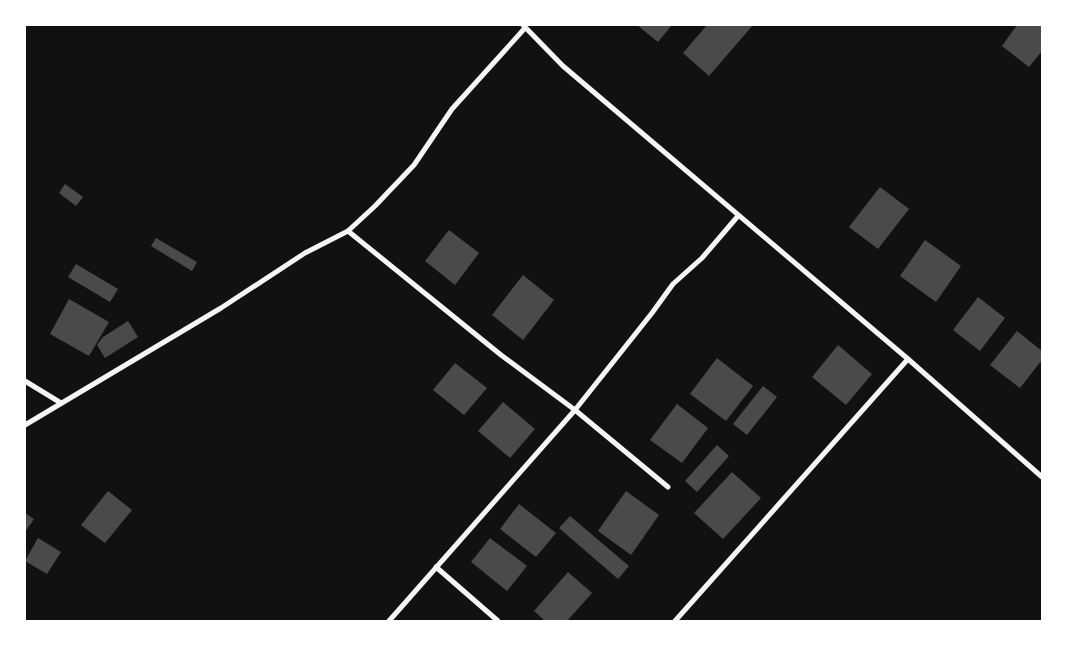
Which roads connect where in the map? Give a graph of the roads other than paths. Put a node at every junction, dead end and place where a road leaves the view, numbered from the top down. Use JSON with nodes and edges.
{"nodes":[{"id":1,"x":524,"y":26,"type":"edge"},
{"id":2,"x":738,"y":216,"type":"junction"},
{"id":3,"x":348,"y":231,"type":"junction"},
{"id":4,"x":908,"y":359,"type":"junction"},
{"id":5,"x":25,"y":381,"type":"edge"},
{"id":6,"x":61,"y":404,"type":"junction"},
{"id":7,"x":575,"y":410,"type":"junction"},
{"id":8,"x":25,"y":425,"type":"edge"},
{"id":9,"x":1042,"y":477,"type":"edge"},
{"id":10,"x":668,"y":487,"type":"dead end"},
{"id":11,"x":436,"y":567,"type":"junction"},
{"id":12,"x":389,"y":621,"type":"edge"},
{"id":13,"x":498,"y":621,"type":"edge"},
{"id":14,"x":675,"y":621,"type":"edge"}],
"edges":[{"from":1,"to":2,"type":"street"},
{"from":1,"to":3,"type":"street"},
{"from":2,"to":4,"type":"street"},
{"from":2,"to":7,"type":"street"},
{"from":3,"to":6,"type":"street"},
{"from":3,"to":7,"type":"street"},
{"from":4,"to":9,"type":"street"},
{"from":4,"to":14,"type":"street"},
{"from":5,"to":6,"type":"street"},
{"from":6,"to":8,"type":"street"},
{"from":7,"to":10,"type":"street"},
{"from":7,"to":11,"type":"street"},
{"from":11,"to":12,"type":"street"},
{"from":11,"to":13,"type":"street"}]}
